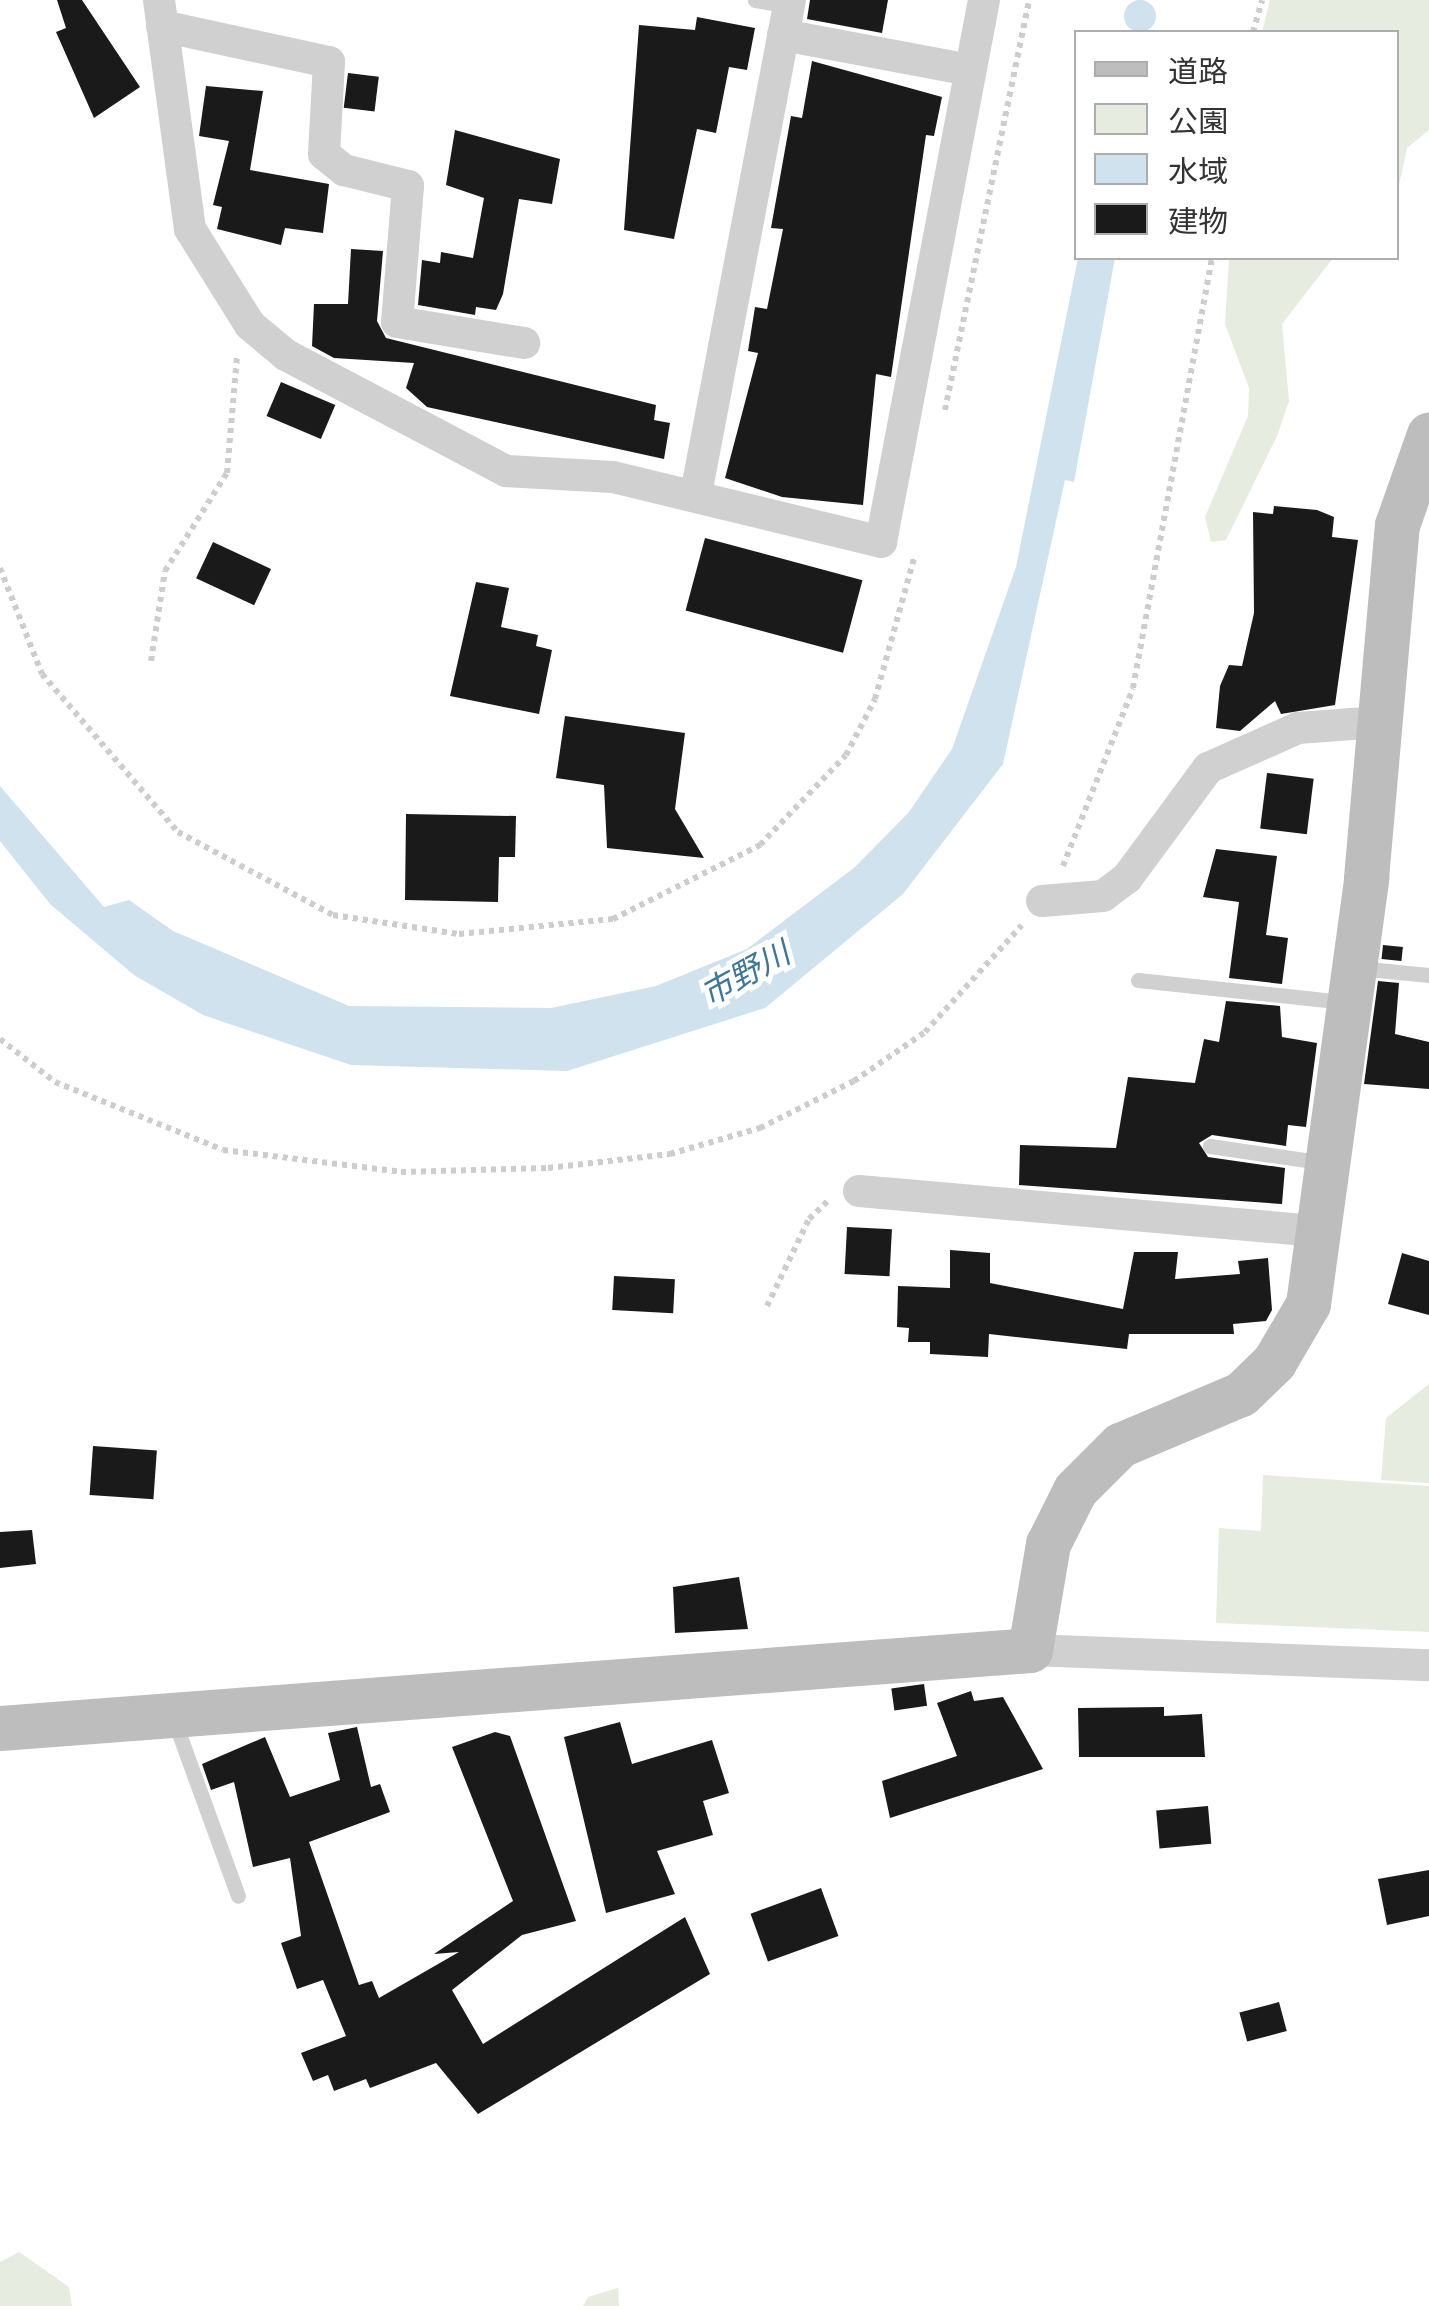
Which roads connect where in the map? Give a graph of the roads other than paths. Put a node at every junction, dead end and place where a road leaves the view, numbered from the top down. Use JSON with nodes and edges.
{"nodes":[{"id":1,"x":755,"y":0,"type":"edge"},
{"id":2,"x":984,"y":0,"type":"edge"},
{"id":3,"x":160,"y":13,"type":"edge"},
{"id":4,"x":787,"y":13,"type":"edge"},
{"id":5,"x":970,"y":70,"type":"junction"},
{"id":6,"x":524,"y":343,"type":"dead end"},
{"id":7,"x":1429,"y":434,"type":"edge"},
{"id":8,"x":696,"y":494,"type":"junction"},
{"id":9,"x":1378,"y":722,"type":"junction"},
{"id":10,"x":1042,"y":901,"type":"road end"},
{"id":11,"x":1429,"y":975,"type":"edge"},
{"id":12,"x":1138,"y":980,"type":"dead end"},
{"id":13,"x":1352,"y":985,"type":"junction"},
{"id":14,"x":1210,"y":1146,"type":"dead end"},
{"id":15,"x":1328,"y":1164,"type":"junction"},
{"id":16,"x":858,"y":1191,"type":"road end"},
{"id":17,"x":1320,"y":1231,"type":"junction"},
{"id":18,"x":1030,"y":1650,"type":"junction"},
{"id":19,"x":1429,"y":1664,"type":"edge"},
{"id":20,"x":173,"y":1716,"type":"junction"},
{"id":21,"x":0,"y":1728,"type":"edge"},
{"id":22,"x":238,"y":1896,"type":"dead end"}],
"edges":[{"from":1,"to":4,"type":"lane"},
{"from":2,"to":5,"type":"street"},
{"from":3,"to":6,"type":"street"},
{"from":3,"to":8,"type":"street"},
{"from":4,"to":5,"type":"street"},
{"from":4,"to":8,"type":"street"},
{"from":5,"to":8,"type":"street"},
{"from":7,"to":9,"type":"street"},
{"from":9,"to":10,"type":"street"},
{"from":9,"to":13,"type":"street"},
{"from":11,"to":13,"type":"lane"},
{"from":12,"to":13,"type":"lane"},
{"from":13,"to":15,"type":"street"},
{"from":14,"to":15,"type":"lane"},
{"from":15,"to":17,"type":"street"},
{"from":16,"to":17,"type":"street"},
{"from":17,"to":18,"type":"street"},
{"from":18,"to":19,"type":"street"},
{"from":18,"to":20,"type":"street"},
{"from":20,"to":21,"type":"street"},
{"from":20,"to":22,"type":"lane"}]}
